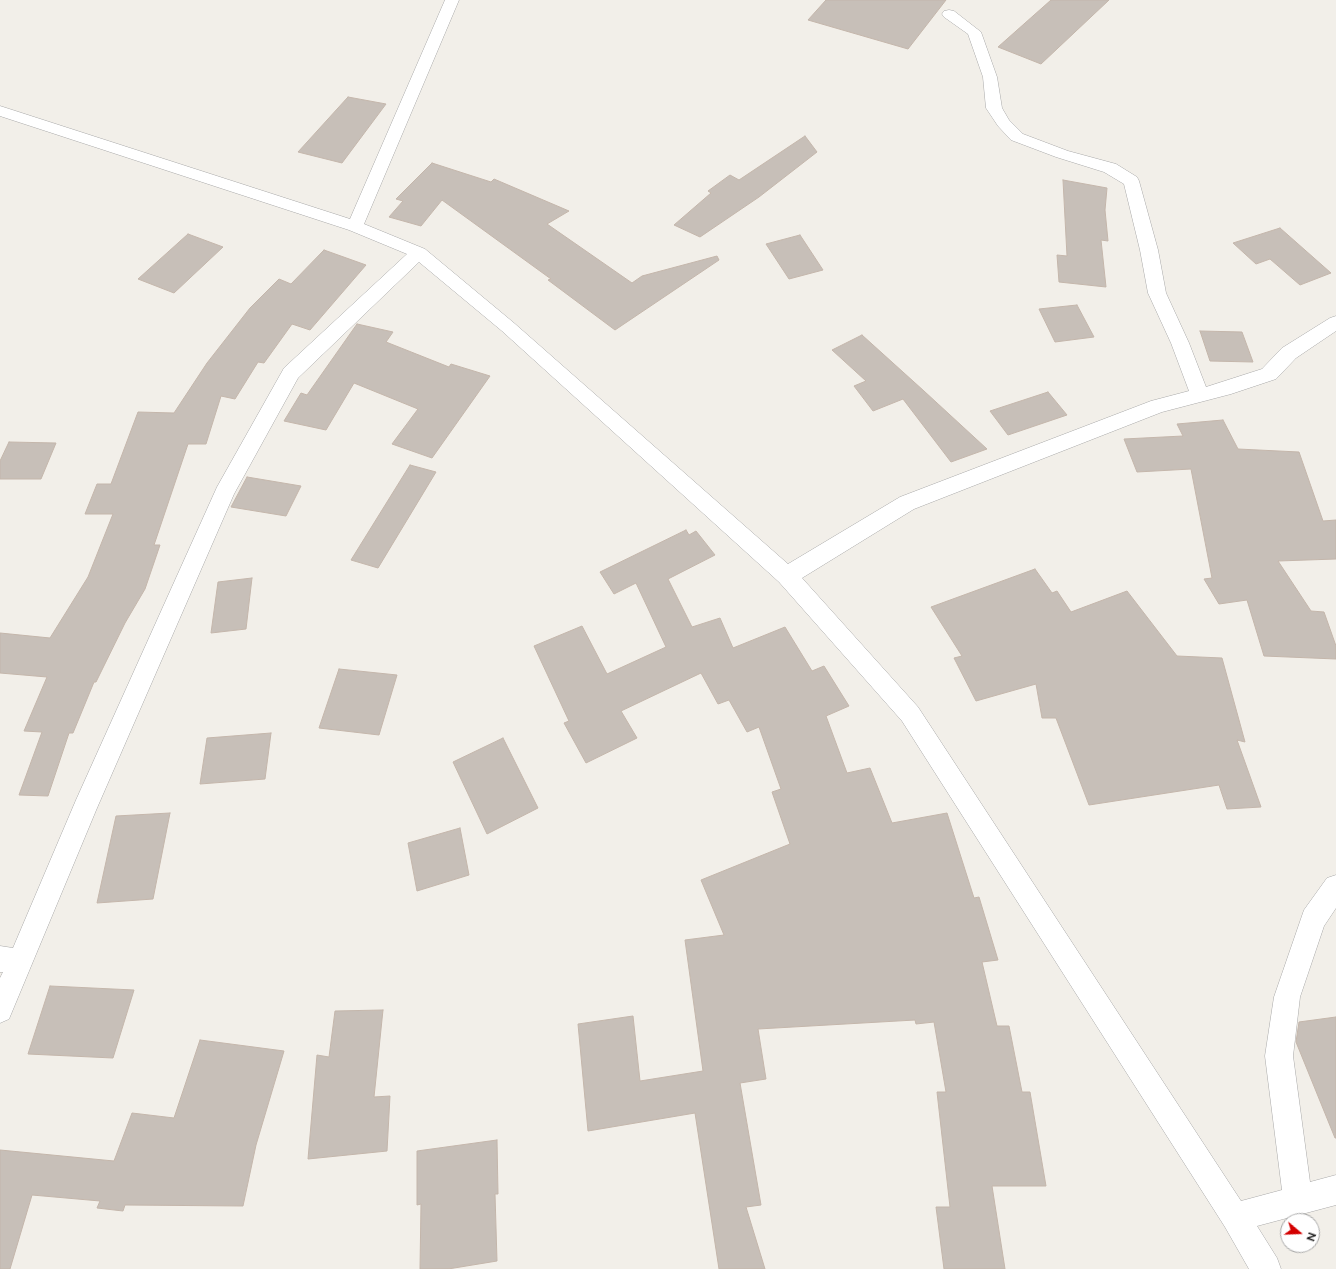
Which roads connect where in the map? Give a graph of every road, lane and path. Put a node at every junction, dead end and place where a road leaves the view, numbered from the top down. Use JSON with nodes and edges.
{"nodes":[{"id":1,"x":452,"y":0,"type":"edge"},
{"id":2,"x":949,"y":14,"type":"dead end"},
{"id":3,"x":0,"y":111,"type":"edge"},
{"id":4,"x":355,"y":226,"type":"junction"},
{"id":5,"x":419,"y":253,"type":"junction"},
{"id":6,"x":1336,"y":322,"type":"edge"},
{"id":7,"x":1200,"y":395,"type":"junction"},
{"id":8,"x":787,"y":576,"type":"junction"},
{"id":9,"x":1336,"y":887,"type":"edge"},
{"id":10,"x":10,"y":960,"type":"edge"},
{"id":11,"x":0,"y":1010,"type":"edge"},
{"id":12,"x":1336,"y":1190,"type":"edge"},
{"id":13,"x":1298,"y":1200,"type":"junction"},
{"id":14,"x":1235,"y":1217,"type":"junction"},
{"id":15,"x":1266,"y":1269,"type":"edge"}],
"edges":[{"from":1,"to":4,"type":"street"},
{"from":2,"to":7,"type":"street"},
{"from":3,"to":4,"type":"street"},
{"from":4,"to":5,"type":"street"},
{"from":5,"to":8,"type":"street"},
{"from":5,"to":10,"type":"street"},
{"from":6,"to":7,"type":"street"},
{"from":7,"to":8,"type":"street"},
{"from":8,"to":14,"type":"street"},
{"from":9,"to":13,"type":"street"},
{"from":10,"to":11,"type":"street"},
{"from":12,"to":13,"type":"street"},
{"from":13,"to":14,"type":"street"},
{"from":14,"to":15,"type":"street"}]}
